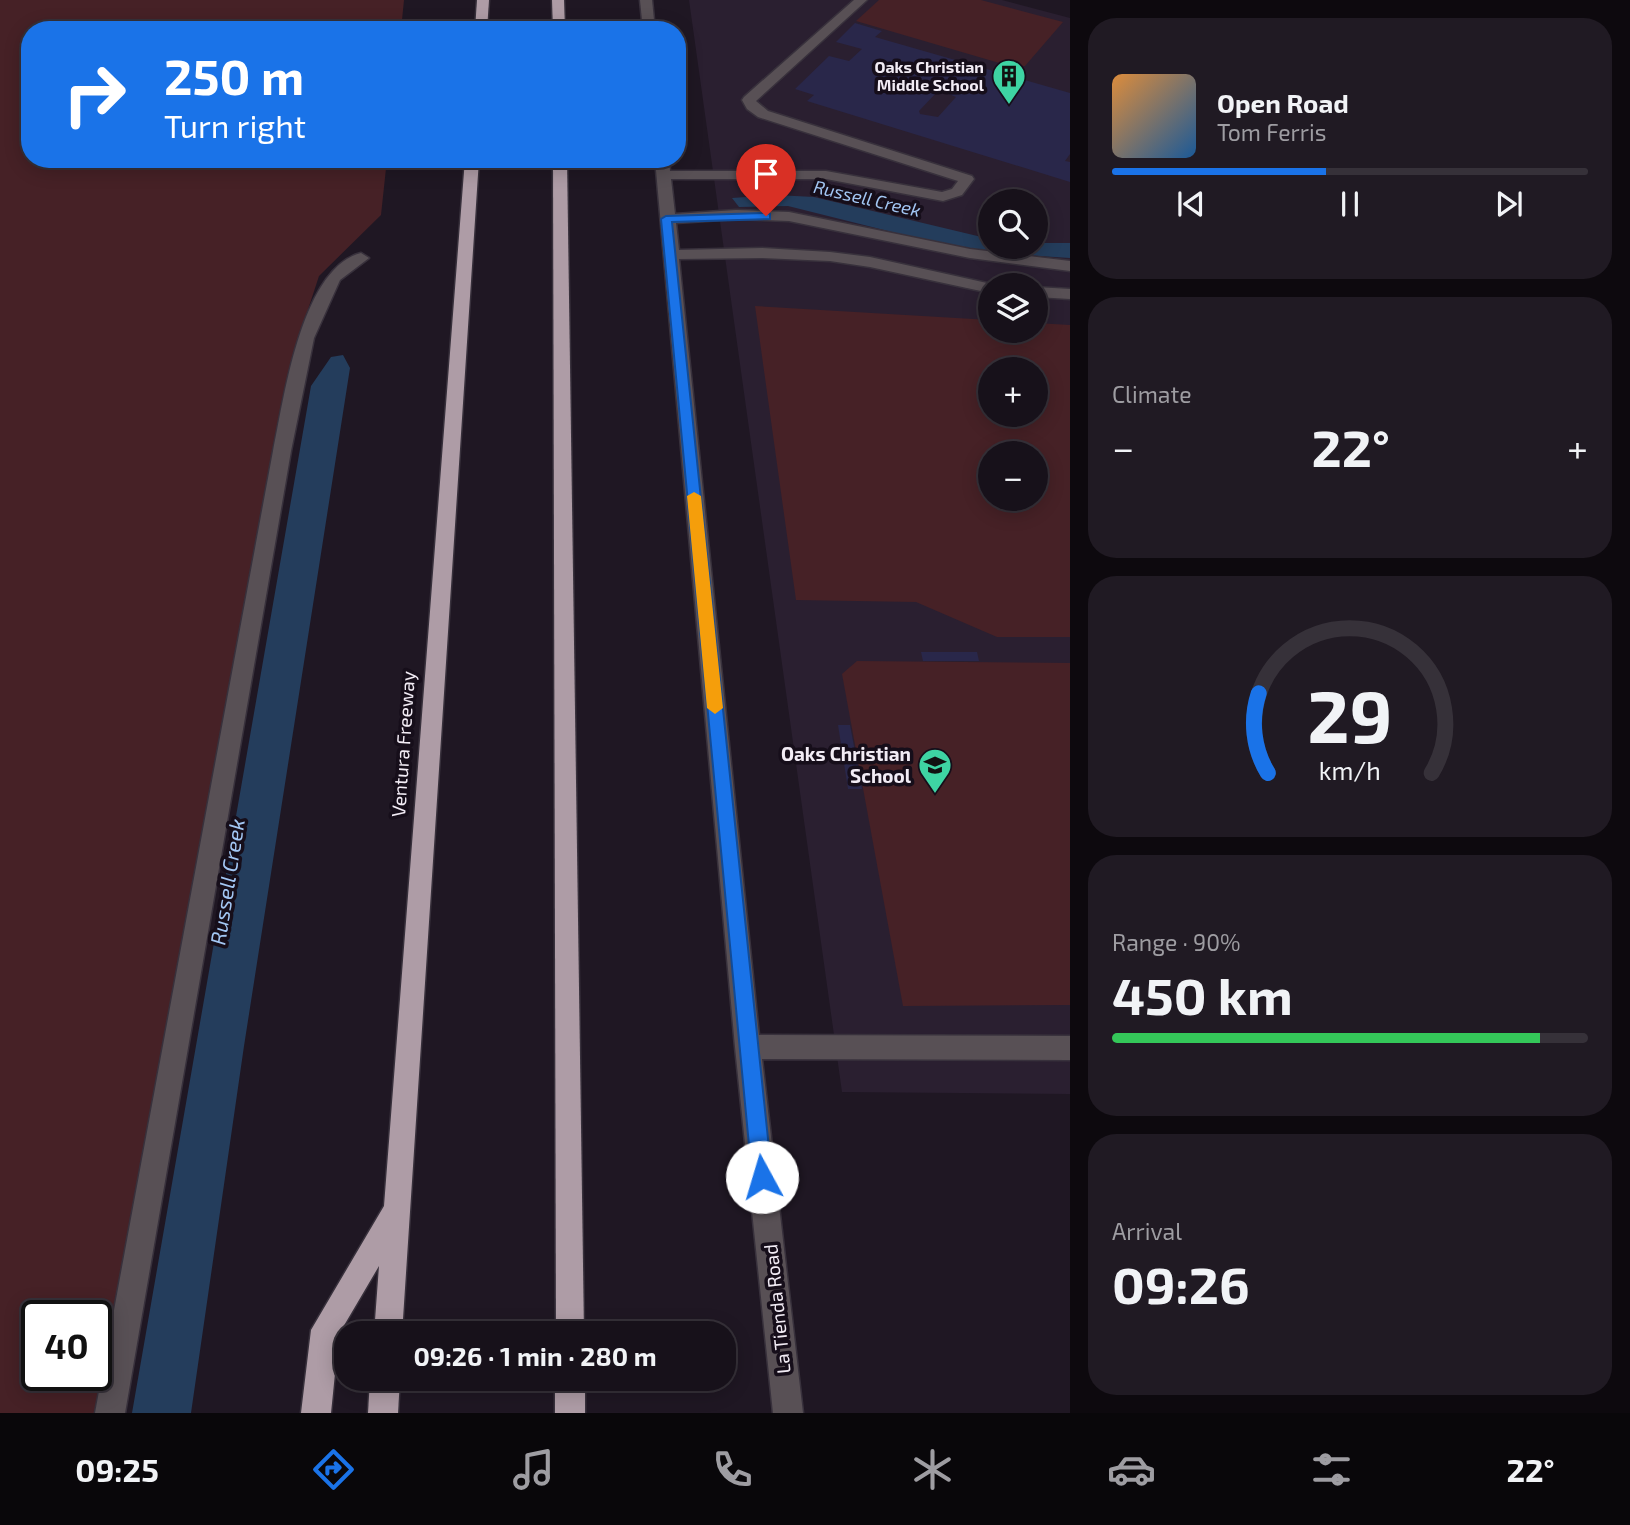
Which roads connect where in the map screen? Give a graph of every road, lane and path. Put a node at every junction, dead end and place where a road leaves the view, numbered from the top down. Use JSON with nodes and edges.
{"nodes":[{"id":1,"x":483,"y":0,"type":"edge"},
{"id":2,"x":558,"y":0,"type":"edge"},
{"id":3,"x":646,"y":0,"type":"edge"},
{"id":4,"x":862,"y":0,"type":"edge"},
{"id":5,"x":482,"y":21,"type":"edge"},
{"id":6,"x":559,"y":21,"type":"edge"},
{"id":7,"x":648,"y":21,"type":"edge"},
{"id":8,"x":471,"y":168,"type":"edge"},
{"id":9,"x":560,"y":168,"type":"edge"},
{"id":10,"x":662,"y":168,"type":"edge"},
{"id":11,"x":680,"y":168,"type":"edge"},
{"id":12,"x":666,"y":219,"type":"junction"},
{"id":13,"x":670,"y":255,"type":"junction"},
{"id":14,"x":360,"y":258,"type":"dead end"},
{"id":15,"x":1070,"y":266,"type":"edge"},
{"id":16,"x":978,"y":285,"type":"edge"},
{"id":17,"x":1048,"y":293,"type":"edge"},
{"id":18,"x":1070,"y":294,"type":"edge"},
{"id":19,"x":748,"y":1047,"type":"junction"},
{"id":20,"x":1070,"y":1048,"type":"edge"},
{"id":21,"x":397,"y":1209,"type":"junction"},
{"id":22,"x":389,"y":1321,"type":"edge"},
{"id":23,"x":570,"y":1321,"type":"edge"},
{"id":24,"x":384,"y":1391,"type":"edge"},
{"id":25,"x":570,"y":1391,"type":"edge"},
{"id":26,"x":110,"y":1413,"type":"edge"},
{"id":27,"x":316,"y":1413,"type":"edge"},
{"id":28,"x":383,"y":1413,"type":"edge"},
{"id":29,"x":570,"y":1413,"type":"edge"},
{"id":30,"x":788,"y":1413,"type":"edge"}],
"edges":[{"from":1,"to":5,"type":"highway"},
{"from":2,"to":6,"type":"highway"},
{"from":3,"to":7,"type":"street"},
{"from":4,"to":11,"type":"street"},
{"from":8,"to":21,"type":"highway","name":"Ventura Freeway"},
{"from":9,"to":23,"type":"highway"},
{"from":10,"to":12,"type":"street","name":"La Tienda Road"},
{"from":12,"to":13,"type":"street","name":"La Tienda Road"},
{"from":12,"to":15,"type":"street"},
{"from":13,"to":16,"type":"street"},
{"from":13,"to":19,"type":"street","name":"La Tienda Road"},
{"from":14,"to":26,"type":"street"},
{"from":17,"to":18,"type":"street"},
{"from":19,"to":20,"type":"street"},
{"from":19,"to":30,"type":"street","name":"La Tienda Road"},
{"from":21,"to":22,"type":"highway","name":"Ventura Freeway"},
{"from":21,"to":27,"type":"highway"},
{"from":24,"to":28,"type":"highway"},
{"from":25,"to":29,"type":"highway"}]}
